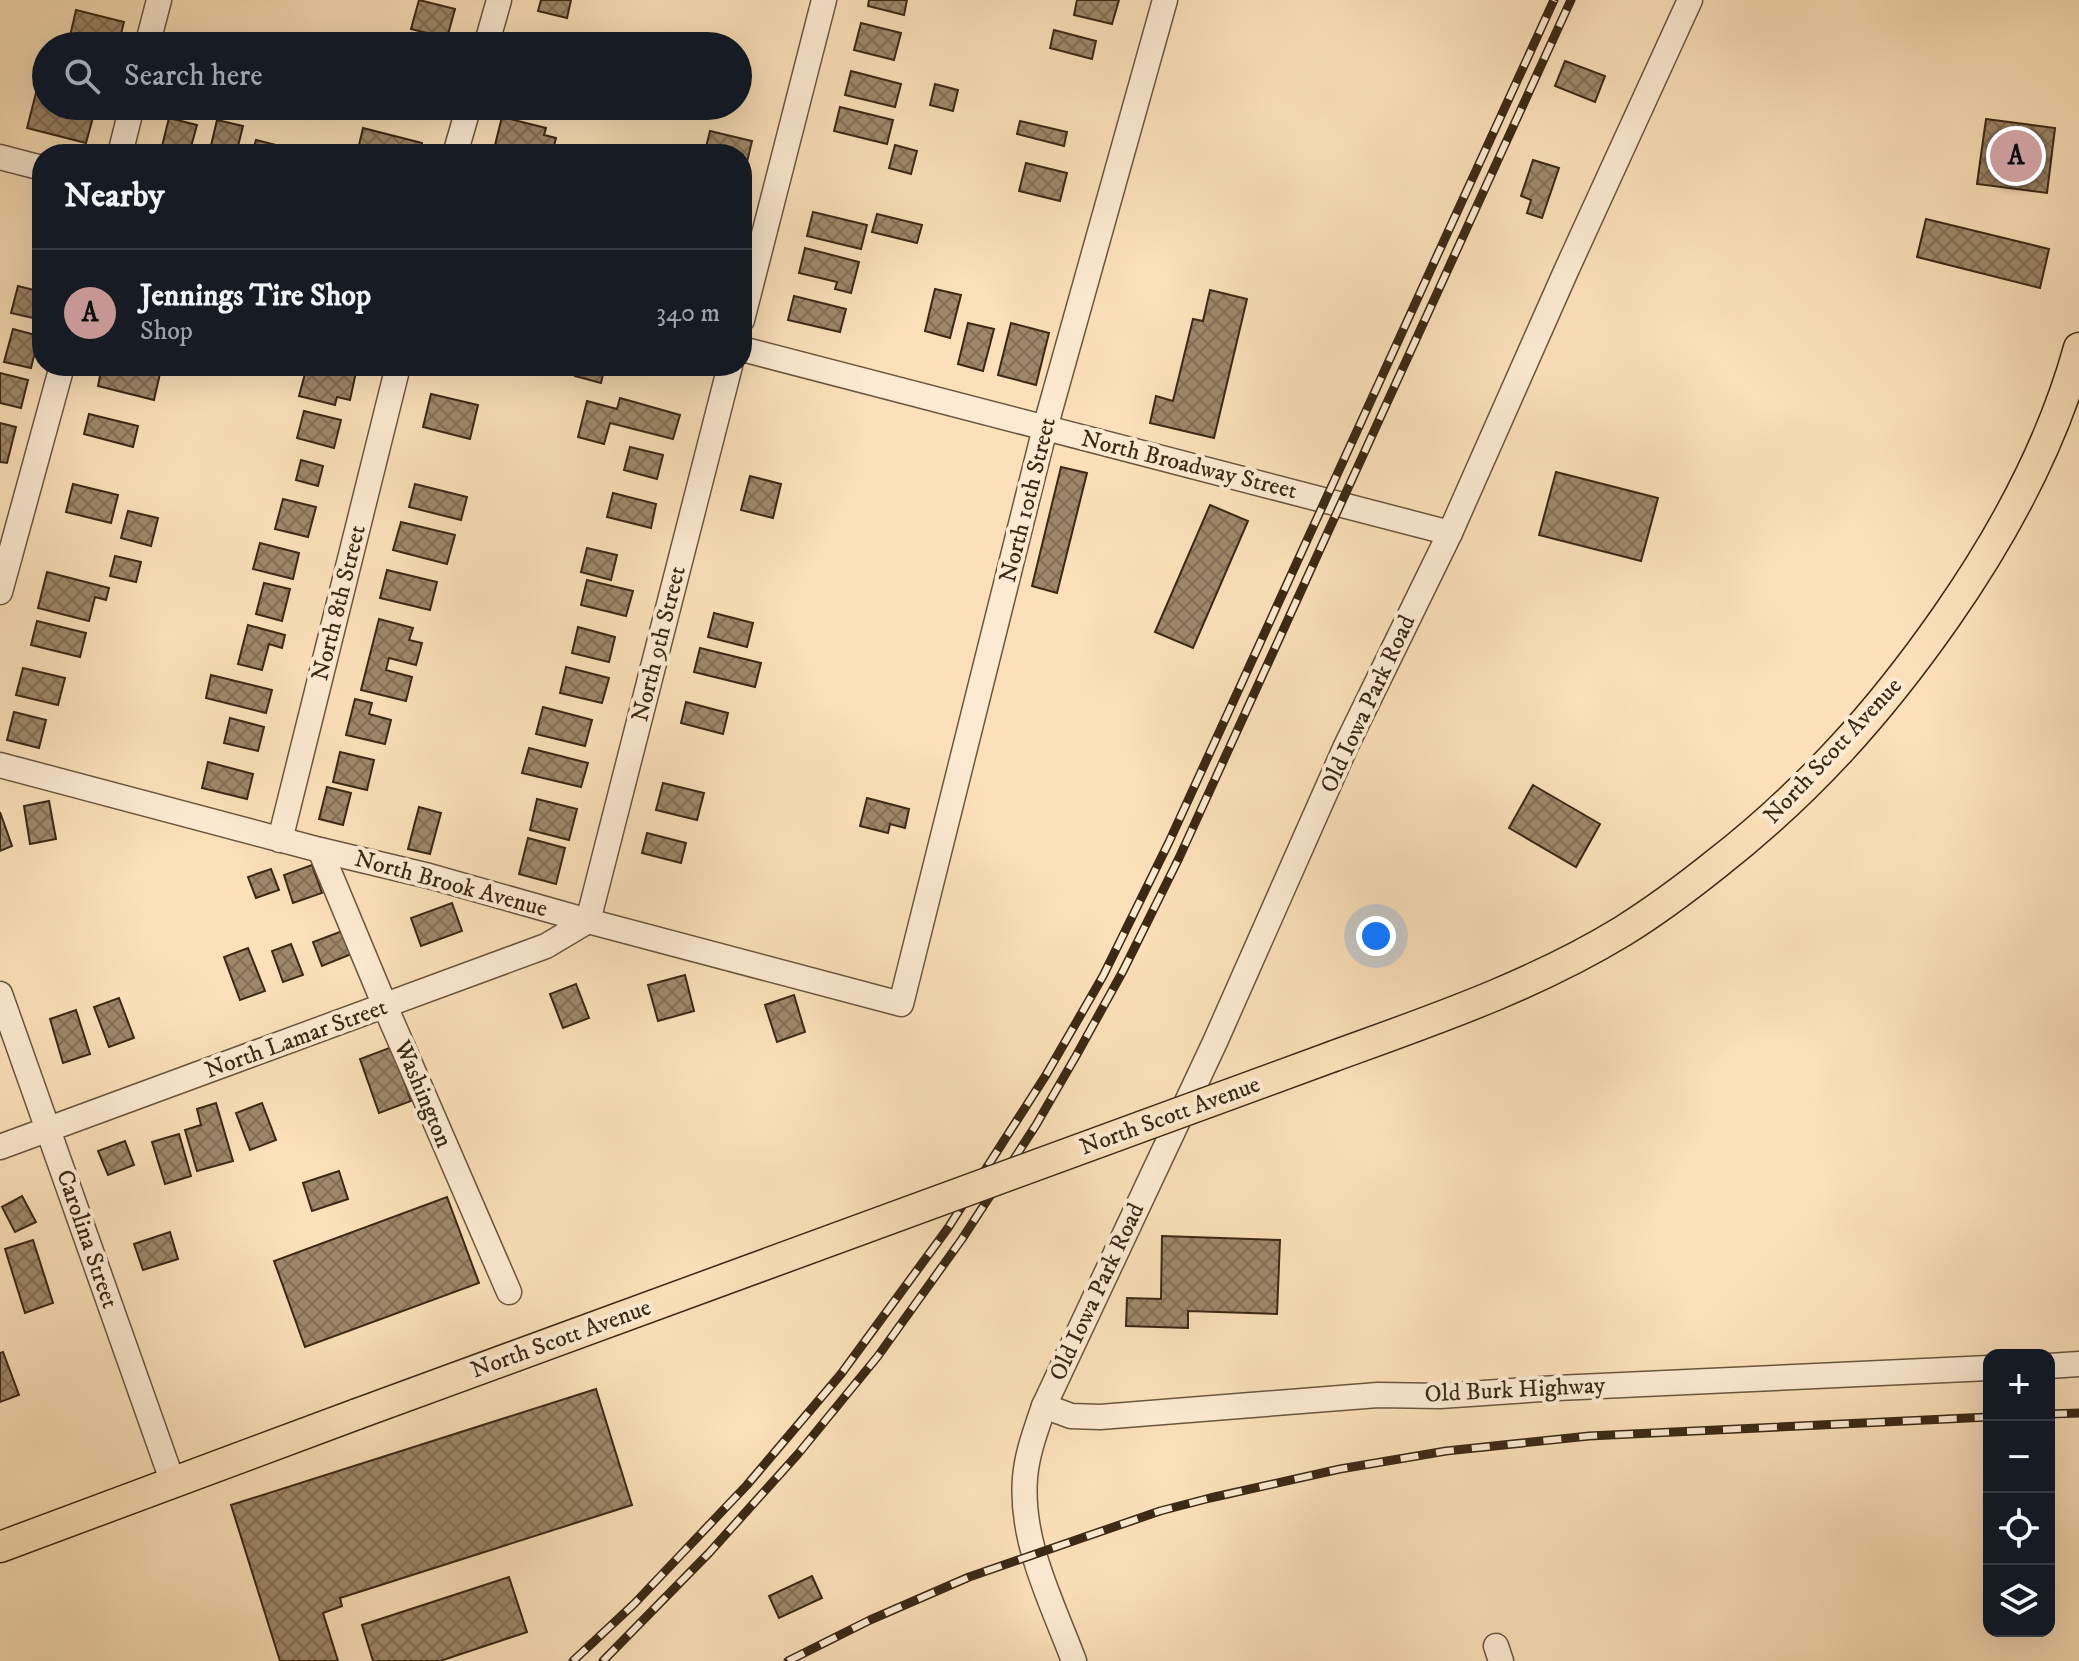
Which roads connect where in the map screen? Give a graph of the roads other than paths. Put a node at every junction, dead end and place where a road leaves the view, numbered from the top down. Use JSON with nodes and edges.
{"nodes":[{"id":1,"x":159,"y":0,"type":"edge"},
{"id":2,"x":499,"y":0,"type":"edge"},
{"id":3,"x":824,"y":0,"type":"edge"},
{"id":4,"x":1165,"y":0,"type":"edge"},
{"id":5,"x":1690,"y":0,"type":"edge"},
{"id":6,"x":151,"y":32,"type":"edge"},
{"id":7,"x":490,"y":32,"type":"edge"},
{"id":8,"x":128,"y":120,"type":"edge"},
{"id":9,"x":465,"y":120,"type":"edge"},
{"id":10,"x":122,"y":144,"type":"edge"},
{"id":11,"x":458,"y":144,"type":"edge"},
{"id":12,"x":0,"y":157,"type":"edge"},
{"id":13,"x":32,"y":165,"type":"edge"},
{"id":14,"x":752,"y":281,"type":"edge"},
{"id":15,"x":2079,"y":348,"type":"edge"},
{"id":16,"x":752,"y":352,"type":"edge"},
{"id":17,"x":59,"y":376,"type":"edge"},
{"id":18,"x":396,"y":376,"type":"edge"},
{"id":19,"x":727,"y":376,"type":"edge"},
{"id":20,"x":1045,"y":428,"type":"junction"},
{"id":21,"x":1450,"y":533,"type":"junction"},
{"id":22,"x":0,"y":592,"type":"edge"},
{"id":23,"x":0,"y":765,"type":"edge"},
{"id":24,"x":280,"y":840,"type":"junction"},
{"id":25,"x":320,"y":850,"type":"junction"},
{"id":26,"x":588,"y":921,"type":"junction"},
{"id":27,"x":0,"y":994,"type":"edge"},
{"id":28,"x":901,"y":1004,"type":"joint"},
{"id":29,"x":385,"y":1006,"type":"junction"},
{"id":30,"x":48,"y":1129,"type":"junction"},
{"id":31,"x":0,"y":1147,"type":"edge"},
{"id":32,"x":509,"y":1292,"type":"dead end"},
{"id":33,"x":2079,"y":1364,"type":"edge"},
{"id":34,"x":2055,"y":1366,"type":"edge"},
{"id":35,"x":1983,"y":1368,"type":"edge"},
{"id":36,"x":1044,"y":1406,"type":"junction"},
{"id":37,"x":173,"y":1483,"type":"junction"},
{"id":38,"x":0,"y":1547,"type":"edge"},
{"id":39,"x":1074,"y":1661,"type":"edge"}],
"edges":[{"from":1,"to":6,"type":"street"},
{"from":2,"to":7,"type":"street"},
{"from":3,"to":14,"type":"street"},
{"from":4,"to":20,"type":"street","name":"North 10th Street"},
{"from":5,"to":21,"type":"street","name":"Old Iowa Park Road"},
{"from":8,"to":10,"type":"street"},
{"from":9,"to":11,"type":"street"},
{"from":12,"to":13,"type":"street"},
{"from":15,"to":37,"type":"main road","name":"North Scott Avenue","bridge":true},
{"from":16,"to":20,"type":"street","name":"North Broadway Street"},
{"from":17,"to":22,"type":"street"},
{"from":18,"to":24,"type":"street","name":"North 8th Street"},
{"from":19,"to":26,"type":"street","name":"North 9th Street"},
{"from":20,"to":21,"type":"street","name":"North Broadway Street"},
{"from":20,"to":28,"type":"street","name":"North 10th Street"},
{"from":21,"to":36,"type":"street","name":"Old Iowa Park Road"},
{"from":23,"to":24,"type":"street","name":"North Brook Avenue"},
{"from":24,"to":25,"type":"street","name":"North Brook Avenue"},
{"from":25,"to":26,"type":"street","name":"North Brook Avenue"},
{"from":25,"to":29,"type":"street","name":"Washington"},
{"from":26,"to":28,"type":"street","name":"North Brook Avenue"},
{"from":26,"to":29,"type":"street","name":"North Lamar Street"},
{"from":27,"to":30,"type":"street","name":"Carolina Street"},
{"from":29,"to":30,"type":"street","name":"North Lamar Street"},
{"from":29,"to":32,"type":"street","name":"Washington"},
{"from":30,"to":31,"type":"street","name":"North Lamar Street"},
{"from":30,"to":37,"type":"street","name":"Carolina Street"},
{"from":33,"to":34,"type":"street"},
{"from":35,"to":36,"type":"street","name":"Old Burk Highway"},
{"from":36,"to":39,"type":"street","name":"Old Iowa Park Road"},
{"from":37,"to":38,"type":"main road","name":"North Scott Avenue"}]}
